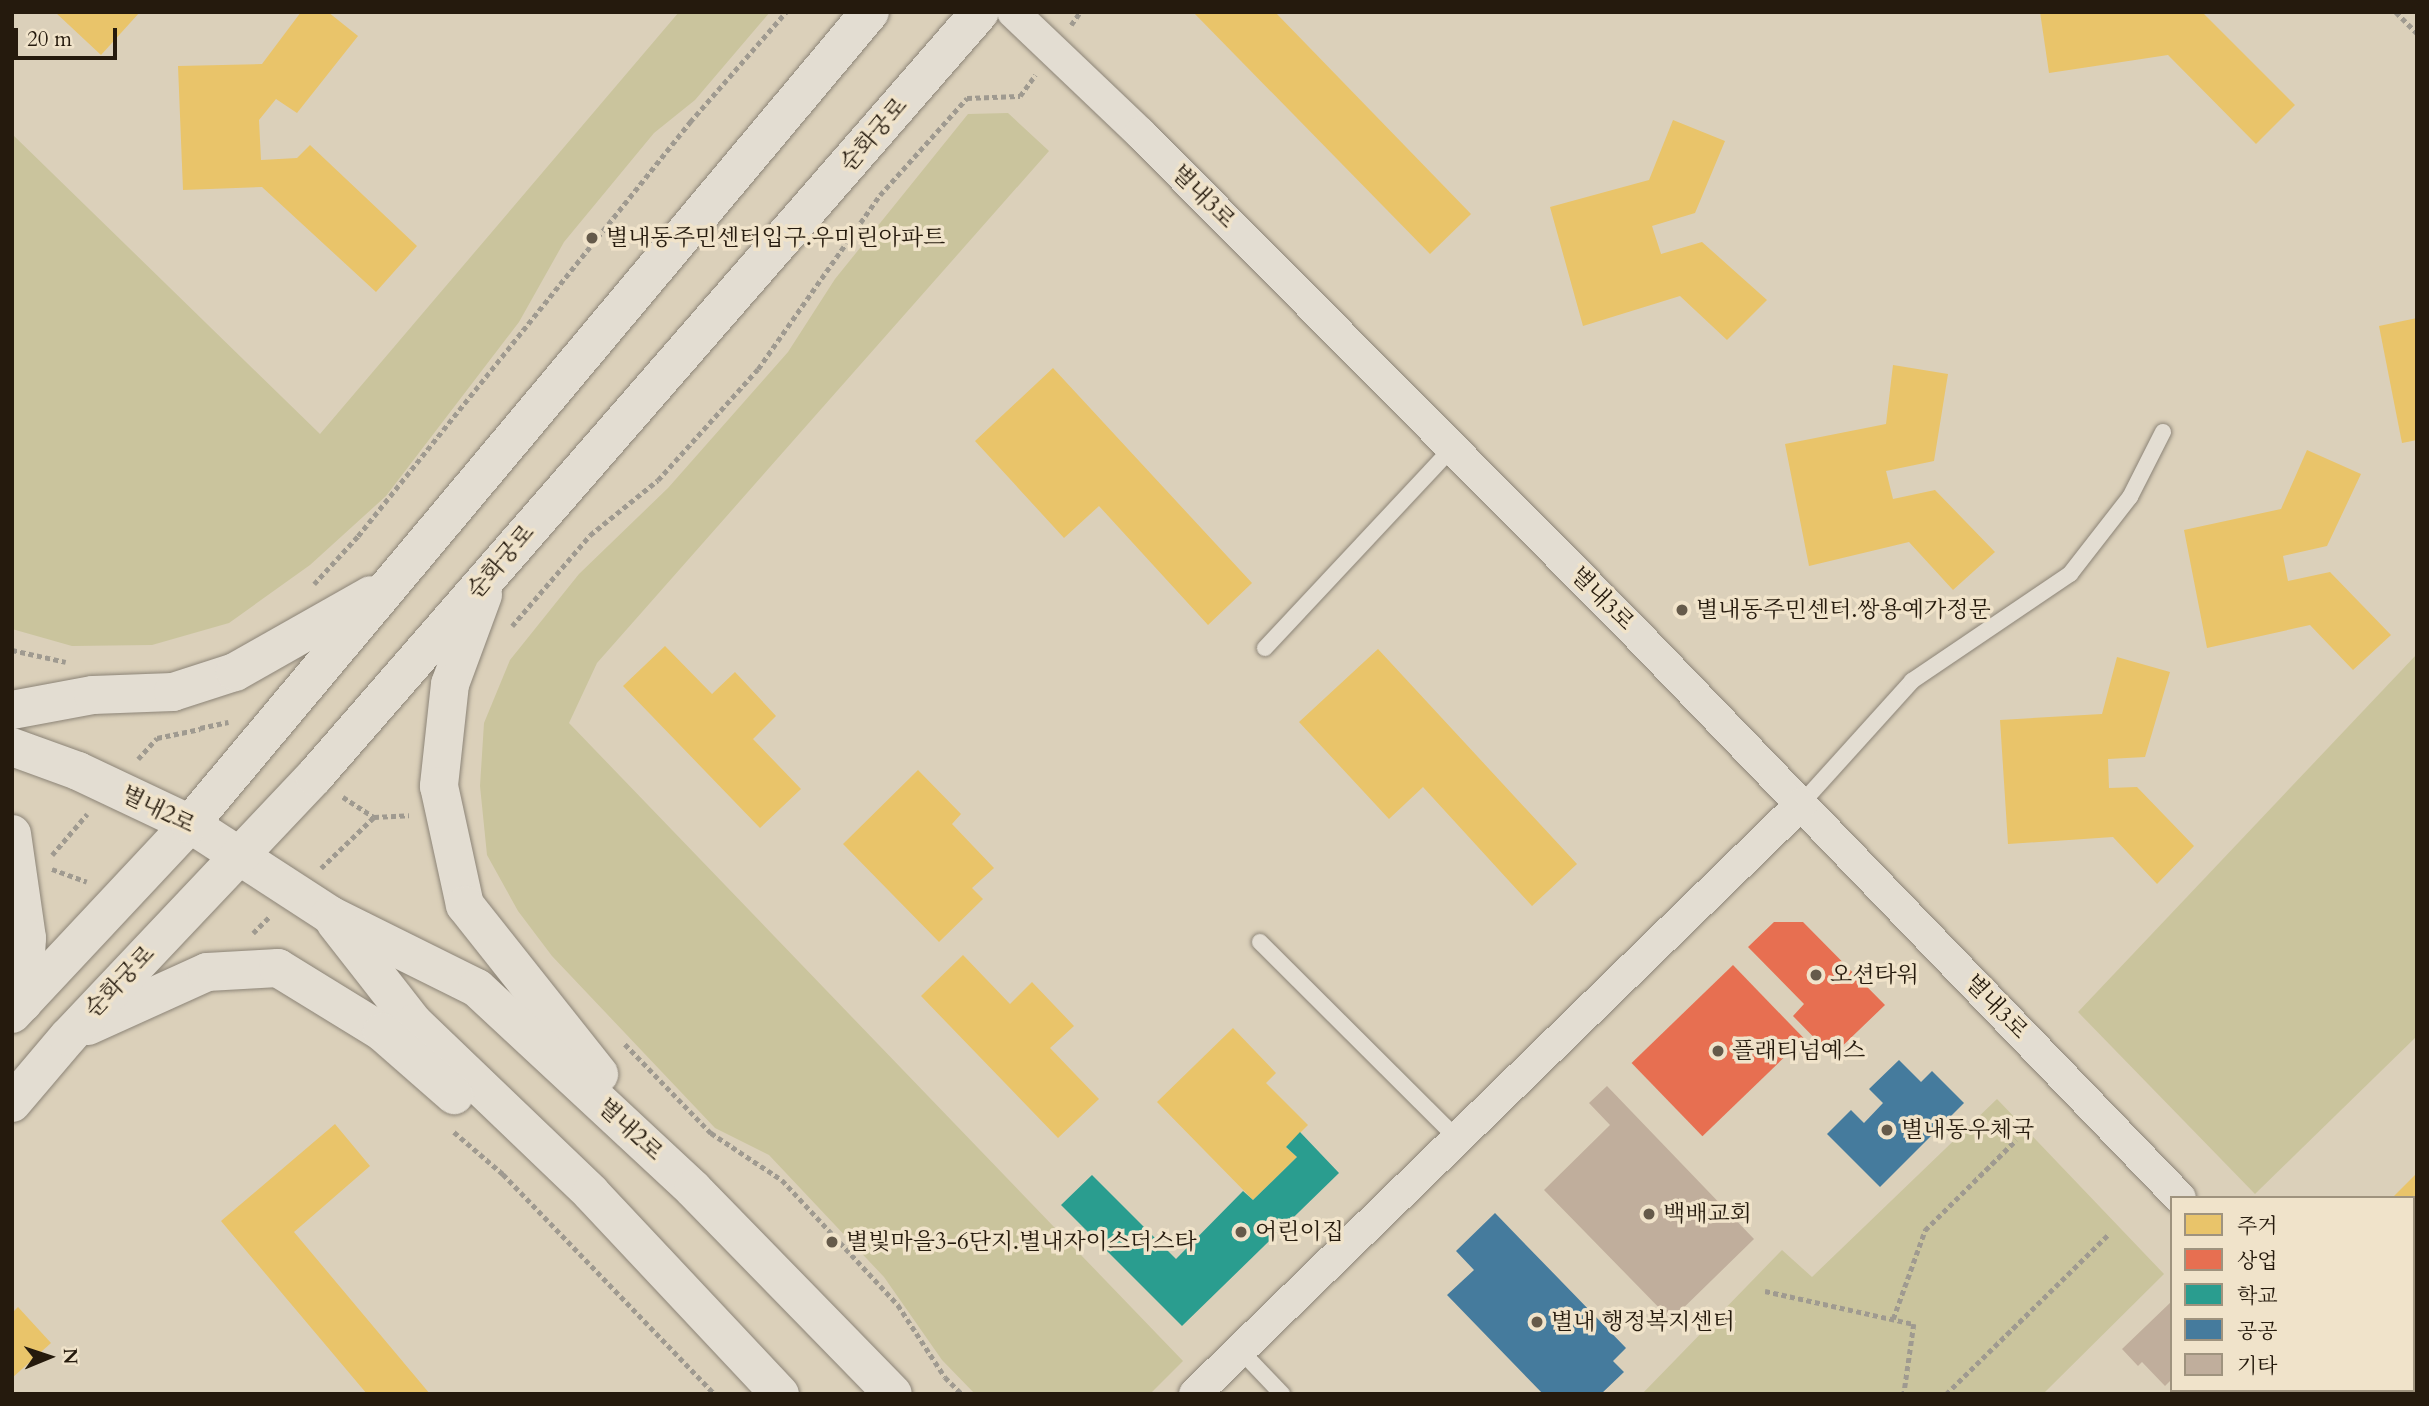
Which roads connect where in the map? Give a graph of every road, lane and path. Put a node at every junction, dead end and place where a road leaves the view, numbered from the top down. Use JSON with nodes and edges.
{"nodes":[{"id":1,"x":786,"y":12,"type":"edge"},
{"id":2,"x":870,"y":12,"type":"edge"},
{"id":3,"x":980,"y":12,"type":"edge"},
{"id":4,"x":1013,"y":12,"type":"edge"},
{"id":5,"x":2396,"y":12,"type":"edge"},
{"id":6,"x":2417,"y":33,"type":"edge"},
{"id":7,"x":1020,"y":96,"type":"dead end"},
{"id":8,"x":2163,"y":432,"type":"dead end"},
{"id":9,"x":1452,"y":448,"type":"junction"},
{"id":10,"x":491,"y":573,"type":"junction"},
{"id":11,"x":394,"y":582,"type":"junction"},
{"id":12,"x":304,"y":591,"type":"dead end"},
{"id":13,"x":509,"y":630,"type":"dead end"},
{"id":14,"x":1265,"y":649,"type":"dead end"},
{"id":15,"x":12,"y":650,"type":"edge"},
{"id":16,"x":78,"y":664,"type":"dead end"},
{"id":17,"x":12,"y":710,"type":"edge"},
{"id":18,"x":231,"y":721,"type":"dead end"},
{"id":19,"x":200,"y":722,"type":"dead end"},
{"id":20,"x":200,"y":729,"type":"junction"},
{"id":21,"x":157,"y":738,"type":"dead end"},
{"id":22,"x":12,"y":747,"type":"edge"},
{"id":23,"x":333,"y":790,"type":"dead end"},
{"id":24,"x":1801,"y":804,"type":"junction"},
{"id":25,"x":414,"y":814,"type":"dead end"},
{"id":26,"x":374,"y":817,"type":"junction"},
{"id":27,"x":190,"y":824,"type":"junction"},
{"id":28,"x":12,"y":834,"type":"edge"},
{"id":29,"x":349,"y":841,"type":"dead end"},
{"id":30,"x":241,"y":858,"type":"junction"},
{"id":31,"x":43,"y":866,"type":"dead end"},
{"id":32,"x":84,"y":880,"type":"dead end"},
{"id":33,"x":330,"y":915,"type":"junction"},
{"id":34,"x":1260,"y":942,"type":"dead end"},
{"id":35,"x":17,"y":1009,"type":"edge"},
{"id":36,"x":617,"y":1035,"type":"dead end"},
{"id":37,"x":68,"y":1037,"type":"junction"},
{"id":38,"x":12,"y":1103,"type":"edge"},
{"id":39,"x":451,"y":1129,"type":"dead end"},
{"id":40,"x":1457,"y":1138,"type":"junction"},
{"id":41,"x":2016,"y":1140,"type":"dead end"},
{"id":42,"x":693,"y":1189,"type":"junction"},
{"id":43,"x":591,"y":1193,"type":"junction"},
{"id":44,"x":2178,"y":1196,"type":"edge"},
{"id":45,"x":2108,"y":1235,"type":"dead end"},
{"id":46,"x":1765,"y":1291,"type":"dead end"},
{"id":47,"x":1893,"y":1320,"type":"junction"},
{"id":48,"x":1240,"y":1350,"type":"junction"},
{"id":49,"x":715,"y":1394,"type":"edge"},
{"id":50,"x":780,"y":1394,"type":"edge"},
{"id":51,"x":893,"y":1394,"type":"edge"},
{"id":52,"x":962,"y":1394,"type":"edge"},
{"id":53,"x":1195,"y":1394,"type":"edge"},
{"id":54,"x":1282,"y":1394,"type":"edge"},
{"id":55,"x":1904,"y":1394,"type":"edge"},
{"id":56,"x":1946,"y":1394,"type":"edge"}],
"edges":[{"from":1,"to":12,"type":"path"},
{"from":2,"to":11,"type":"street"},
{"from":3,"to":10,"type":"street","name":"순화궁로"},
{"from":4,"to":9,"type":"street","name":"별내3로"},
{"from":5,"to":6,"type":"path"},
{"from":7,"to":13,"type":"path"},
{"from":8,"to":24,"type":"lane"},
{"from":9,"to":14,"type":"lane"},
{"from":9,"to":24,"type":"street","name":"별내3로"},
{"from":10,"to":30,"type":"street","name":"순화궁로"},
{"from":10,"to":42,"type":"street"},
{"from":11,"to":17,"type":"street"},
{"from":11,"to":27,"type":"street"},
{"from":15,"to":16,"type":"path"},
{"from":18,"to":20,"type":"path"},
{"from":19,"to":20,"type":"path"},
{"from":20,"to":21,"type":"path"},
{"from":22,"to":27,"type":"street","name":"별내2로"},
{"from":23,"to":26,"type":"path"},
{"from":24,"to":40,"type":"street"},
{"from":24,"to":44,"type":"street","name":"별내3로"},
{"from":25,"to":26,"type":"path"},
{"from":26,"to":29,"type":"path"},
{"from":27,"to":30,"type":"street","name":"별내2로"},
{"from":27,"to":35,"type":"street"},
{"from":28,"to":35,"type":"street"},
{"from":30,"to":33,"type":"street","name":"별내2로"},
{"from":30,"to":37,"type":"street","name":"순화궁로"},
{"from":31,"to":32,"type":"path"},
{"from":33,"to":42,"type":"street","name":"별내2로"},
{"from":33,"to":43,"type":"street","name":"별내2로"},
{"from":34,"to":40,"type":"lane"},
{"from":36,"to":52,"type":"path"},
{"from":37,"to":38,"type":"street","name":"순화궁로"},
{"from":37,"to":43,"type":"street"},
{"from":39,"to":49,"type":"path"},
{"from":40,"to":48,"type":"street"},
{"from":41,"to":47,"type":"path"},
{"from":42,"to":51,"type":"street","name":"별내2로"},
{"from":43,"to":50,"type":"street","name":"별내2로"},
{"from":45,"to":56,"type":"path"},
{"from":46,"to":47,"type":"path"},
{"from":47,"to":55,"type":"path"},
{"from":48,"to":53,"type":"street"},
{"from":48,"to":54,"type":"lane"}]}
